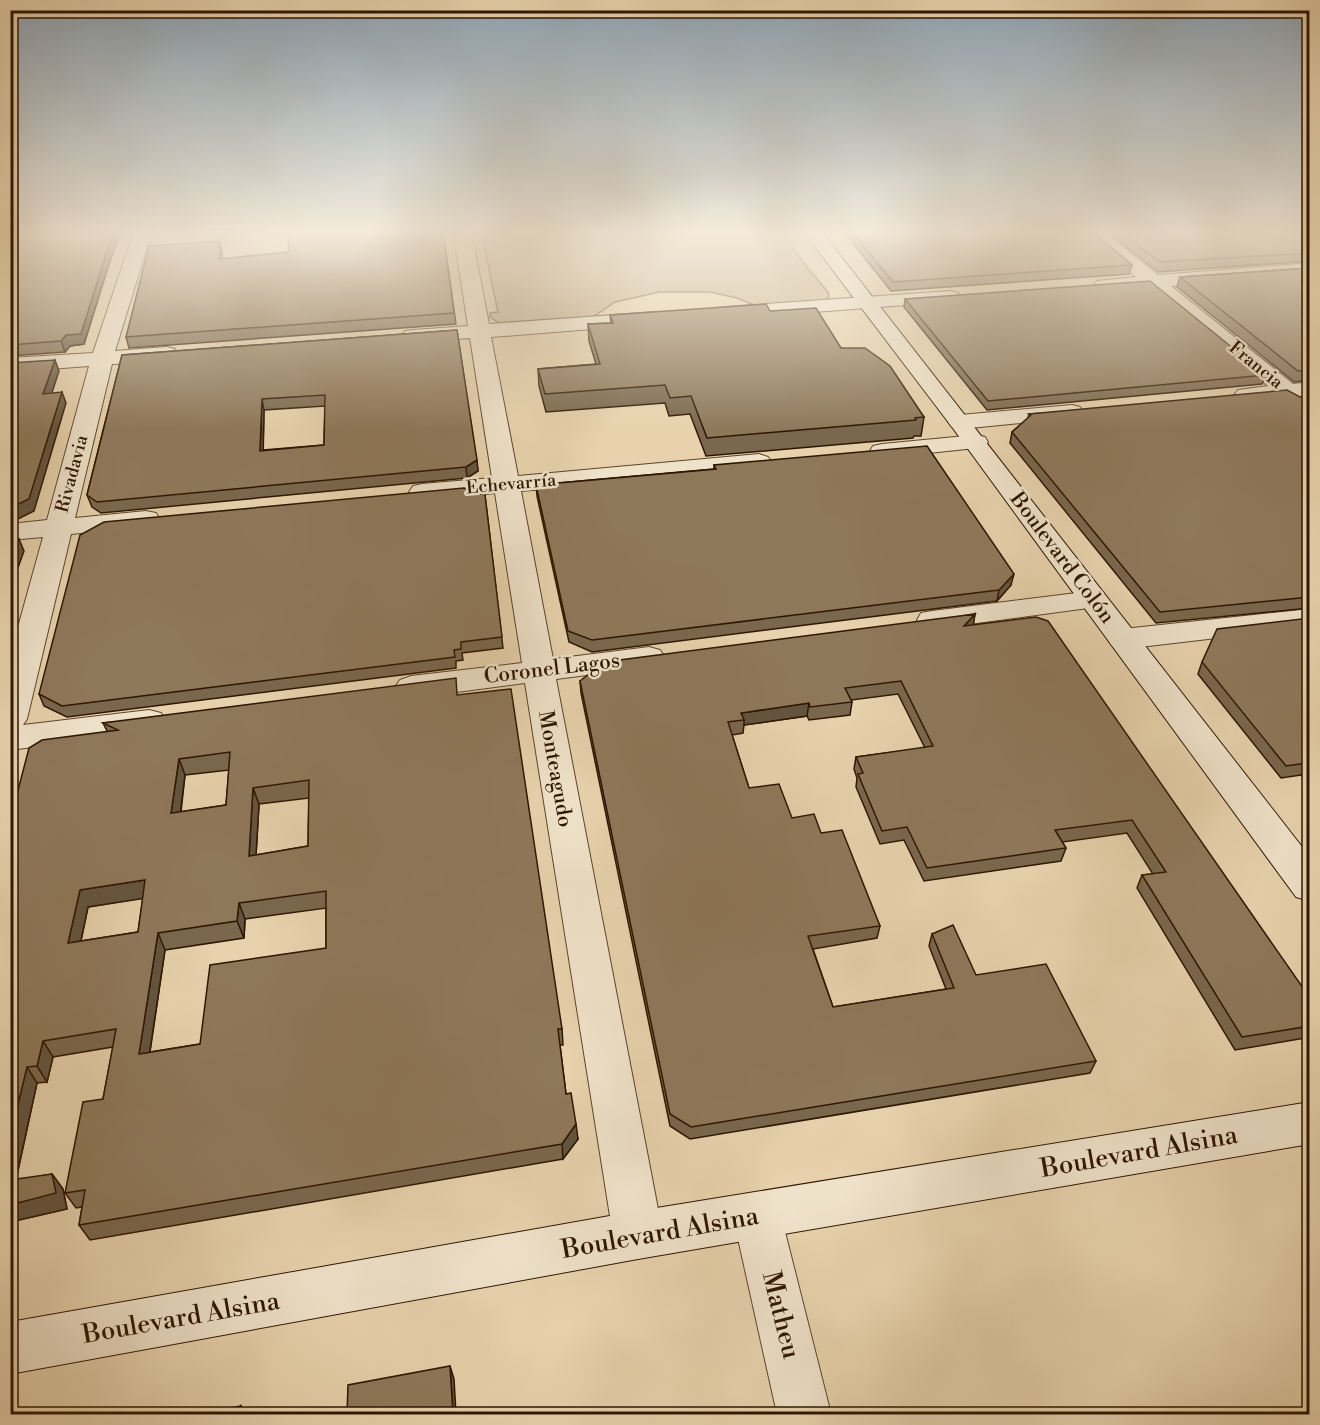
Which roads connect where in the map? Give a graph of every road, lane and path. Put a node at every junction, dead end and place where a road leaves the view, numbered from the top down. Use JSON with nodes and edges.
{"nodes":[{"id":1,"x":122,"y":298,"type":"edge"},
{"id":2,"x":473,"y":298,"type":"edge"},
{"id":3,"x":863,"y":298,"type":"edge"},
{"id":4,"x":941,"y":298,"type":"edge"},
{"id":5,"x":1174,"y":298,"type":"edge"},
{"id":6,"x":867,"y":303,"type":"junction"},
{"id":7,"x":700,"y":315,"type":"edge"},
{"id":8,"x":678,"y":317,"type":"edge"},
{"id":9,"x":479,"y":331,"type":"junction"},
{"id":10,"x":396,"y":337,"type":"edge"},
{"id":11,"x":185,"y":353,"type":"edge"},
{"id":12,"x":102,"y":358,"type":"junction"},
{"id":13,"x":10,"y":365,"type":"edge"},
{"id":14,"x":1299,"y":390,"type":"edge"},
{"id":15,"x":1218,"y":398,"type":"edge"},
{"id":16,"x":1310,"y":408,"type":"edge"},
{"id":17,"x":1089,"y":410,"type":"edge"},
{"id":18,"x":968,"y":432,"type":"junction"},
{"id":19,"x":858,"y":453,"type":"edge"},
{"id":20,"x":788,"y":459,"type":"edge"},
{"id":21,"x":507,"y":484,"type":"junction"},
{"id":22,"x":401,"y":494,"type":"edge"},
{"id":23,"x":165,"y":517,"type":"edge"},
{"id":24,"x":58,"y":528,"type":"junction"},
{"id":25,"x":10,"y":532,"type":"edge"},
{"id":26,"x":1093,"y":600,"type":"junction"},
{"id":27,"x":1310,"y":618,"type":"edge"},
{"id":28,"x":904,"y":624,"type":"edge"},
{"id":29,"x":1124,"y":639,"type":"junction"},
{"id":30,"x":680,"y":653,"type":"edge"},
{"id":31,"x":538,"y":671,"type":"junction"},
{"id":32,"x":386,"y":690,"type":"edge"},
{"id":33,"x":175,"y":717,"type":"edge"},
{"id":34,"x":10,"y":719,"type":"edge"},
{"id":35,"x":10,"y":738,"type":"edge"},
{"id":36,"x":1310,"y":886,"type":"edge"},
{"id":37,"x":1310,"y":1123,"type":"edge"},
{"id":38,"x":757,"y":1216,"type":"junction"},
{"id":39,"x":638,"y":1235,"type":"junction"},
{"id":40,"x":10,"y":1348,"type":"edge"},
{"id":41,"x":804,"y":1414,"type":"edge"}],
"edges":[{"from":1,"to":12,"type":"street","name":"Rivadavia"},
{"from":2,"to":9,"type":"street","name":"Monteagudo"},
{"from":3,"to":6,"type":"street","name":"Boulevard Colón"},
{"from":4,"to":6,"type":"street"},
{"from":5,"to":14,"type":"street","name":"Francia"},
{"from":6,"to":7,"type":"street"},
{"from":6,"to":18,"type":"street","name":"Boulevard Colón"},
{"from":8,"to":9,"type":"street"},
{"from":9,"to":10,"type":"street"},
{"from":9,"to":21,"type":"street","name":"Monteagudo"},
{"from":11,"to":12,"type":"street"},
{"from":12,"to":13,"type":"street"},
{"from":12,"to":24,"type":"street","name":"Rivadavia"},
{"from":14,"to":15,"type":"street"},
{"from":14,"to":16,"type":"street","name":"Francia"},
{"from":17,"to":18,"type":"street"},
{"from":18,"to":19,"type":"street"},
{"from":18,"to":26,"type":"street","name":"Boulevard Colón"},
{"from":20,"to":21,"type":"street","name":"Echevarría"},
{"from":21,"to":22,"type":"street","name":"Echevarría"},
{"from":21,"to":31,"type":"street","name":"Monteagudo"},
{"from":23,"to":24,"type":"street"},
{"from":24,"to":25,"type":"street"},
{"from":24,"to":34,"type":"street","name":"Rivadavia"},
{"from":26,"to":28,"type":"street"},
{"from":26,"to":29,"type":"street","name":"Boulevard Colón"},
{"from":27,"to":29,"type":"street"},
{"from":29,"to":36,"type":"street","name":"Boulevard Colón"},
{"from":30,"to":31,"type":"street","name":"Coronel Lagos"},
{"from":31,"to":32,"type":"street","name":"Coronel Lagos"},
{"from":31,"to":39,"type":"street","name":"Monteagudo"},
{"from":33,"to":35,"type":"street"},
{"from":37,"to":38,"type":"street","name":"Boulevard Alsina"},
{"from":38,"to":39,"type":"street","name":"Boulevard Alsina"},
{"from":38,"to":41,"type":"street","name":"Matheu"},
{"from":39,"to":40,"type":"street","name":"Boulevard Alsina"}]}
